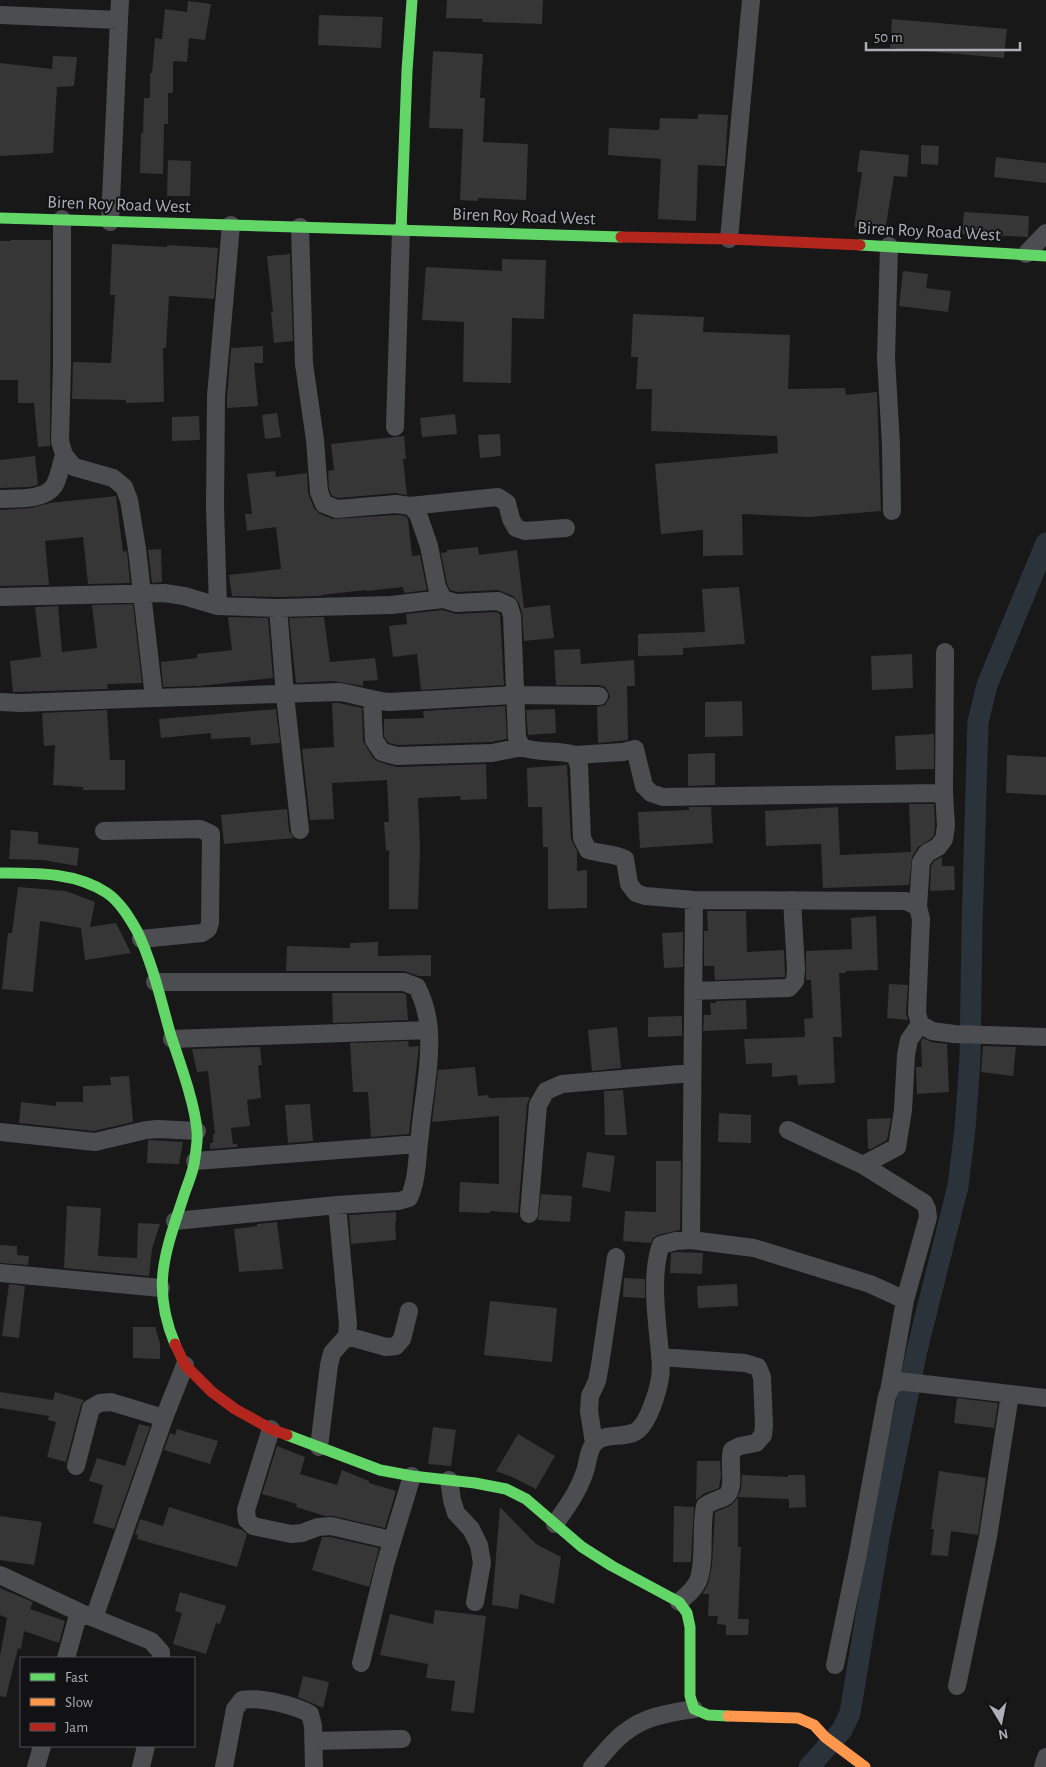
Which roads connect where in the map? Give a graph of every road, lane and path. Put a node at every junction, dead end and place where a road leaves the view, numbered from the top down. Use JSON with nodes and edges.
{"nodes":[{"id":1,"x":120,"y":0,"type":"edge"},
{"id":2,"x":412,"y":0,"type":"edge"},
{"id":3,"x":751,"y":0,"type":"edge"},
{"id":4,"x":0,"y":15,"type":"edge"},
{"id":5,"x":119,"y":20,"type":"junction"},
{"id":6,"x":0,"y":218,"type":"edge"},
{"id":7,"x":62,"y":219,"type":"junction"},
{"id":8,"x":110,"y":222,"type":"junction"},
{"id":9,"x":232,"y":225,"type":"junction"},
{"id":10,"x":300,"y":227,"type":"junction"},
{"id":11,"x":401,"y":230,"type":"junction"},
{"id":12,"x":1046,"y":233,"type":"edge"},
{"id":13,"x":729,"y":239,"type":"junction"},
{"id":14,"x":889,"y":246,"type":"junction"},
{"id":15,"x":1026,"y":254,"type":"junction"},
{"id":16,"x":1046,"y":256,"type":"edge"},
{"id":17,"x":395,"y":427,"type":"dead end"},
{"id":18,"x":64,"y":455,"type":"junction"},
{"id":19,"x":0,"y":499,"type":"edge"},
{"id":20,"x":410,"y":506,"type":"junction"},
{"id":21,"x":892,"y":511,"type":"dead end"},
{"id":22,"x":566,"y":528,"type":"dead end"},
{"id":23,"x":141,"y":593,"type":"junction"},
{"id":24,"x":0,"y":597,"type":"edge"},
{"id":25,"x":443,"y":599,"type":"junction"},
{"id":26,"x":218,"y":606,"type":"junction"},
{"id":27,"x":278,"y":608,"type":"junction"},
{"id":28,"x":945,"y":652,"type":"dead end"},
{"id":29,"x":286,"y":695,"type":"junction"},
{"id":30,"x":514,"y":695,"type":"junction"},
{"id":31,"x":599,"y":696,"type":"dead end"},
{"id":32,"x":154,"y":698,"type":"junction"},
{"id":33,"x":372,"y":700,"type":"junction"},
{"id":34,"x":0,"y":702,"type":"edge"},
{"id":35,"x":522,"y":747,"type":"junction"},
{"id":36,"x":575,"y":755,"type":"junction"},
{"id":37,"x":944,"y":793,"type":"junction"},
{"id":38,"x":300,"y":830,"type":"dead end"},
{"id":39,"x":104,"y":831,"type":"dead end"},
{"id":40,"x":0,"y":873,"type":"edge"},
{"id":41,"x":694,"y":900,"type":"junction"},
{"id":42,"x":792,"y":900,"type":"junction"},
{"id":43,"x":918,"y":908,"type":"junction"},
{"id":44,"x":141,"y":939,"type":"junction"},
{"id":45,"x":155,"y":982,"type":"junction"},
{"id":46,"x":693,"y":991,"type":"junction"},
{"id":47,"x":920,"y":1024,"type":"junction"},
{"id":48,"x":429,"y":1030,"type":"junction"},
{"id":49,"x":1046,"y":1037,"type":"edge"},
{"id":50,"x":172,"y":1039,"type":"junction"},
{"id":51,"x":692,"y":1073,"type":"junction"},
{"id":52,"x":788,"y":1130,"type":"dead end"},
{"id":53,"x":197,"y":1131,"type":"junction"},
{"id":54,"x":0,"y":1132,"type":"edge"},
{"id":55,"x":418,"y":1144,"type":"junction"},
{"id":56,"x":194,"y":1161,"type":"junction"},
{"id":57,"x":863,"y":1166,"type":"junction"},
{"id":58,"x":336,"y":1205,"type":"junction"},
{"id":59,"x":529,"y":1214,"type":"dead end"},
{"id":60,"x":175,"y":1221,"type":"junction"},
{"id":61,"x":691,"y":1240,"type":"junction"},
{"id":62,"x":616,"y":1257,"type":"dead end"},
{"id":63,"x":0,"y":1273,"type":"edge"},
{"id":64,"x":161,"y":1288,"type":"junction"},
{"id":65,"x":905,"y":1300,"type":"junction"},
{"id":66,"x":409,"y":1311,"type":"dead end"},
{"id":67,"x":347,"y":1336,"type":"junction"},
{"id":68,"x":660,"y":1358,"type":"junction"},
{"id":69,"x":185,"y":1365,"type":"junction"},
{"id":70,"x":894,"y":1386,"type":"junction"},
{"id":71,"x":1010,"y":1394,"type":"junction"},
{"id":72,"x":1046,"y":1398,"type":"edge"},
{"id":73,"x":164,"y":1418,"type":"junction"},
{"id":74,"x":271,"y":1429,"type":"junction"},
{"id":75,"x":594,"y":1443,"type":"junction"},
{"id":76,"x":318,"y":1447,"type":"junction"},
{"id":77,"x":76,"y":1466,"type":"dead end"},
{"id":78,"x":412,"y":1476,"type":"junction"},
{"id":79,"x":449,"y":1480,"type":"junction"},
{"id":80,"x":555,"y":1524,"type":"junction"},
{"id":81,"x":392,"y":1540,"type":"junction"},
{"id":82,"x":0,"y":1575,"type":"edge"},
{"id":83,"x":475,"y":1602,"type":"dead end"},
{"id":84,"x":679,"y":1602,"type":"junction"},
{"id":85,"x":87,"y":1615,"type":"junction"},
{"id":86,"x":66,"y":1657,"type":"edge"},
{"id":87,"x":161,"y":1657,"type":"edge"},
{"id":88,"x":361,"y":1663,"type":"dead end"},
{"id":89,"x":835,"y":1665,"type":"dead end"},
{"id":90,"x":957,"y":1686,"type":"dead end"},
{"id":91,"x":694,"y":1709,"type":"junction"},
{"id":92,"x":402,"y":1739,"type":"dead end"},
{"id":93,"x":314,"y":1741,"type":"junction"},
{"id":94,"x":42,"y":1747,"type":"edge"},
{"id":95,"x":146,"y":1747,"type":"edge"},
{"id":96,"x":1046,"y":1757,"type":"edge"},
{"id":97,"x":36,"y":1767,"type":"edge"},
{"id":98,"x":141,"y":1767,"type":"edge"},
{"id":99,"x":224,"y":1767,"type":"edge"},
{"id":100,"x":314,"y":1767,"type":"edge"},
{"id":101,"x":592,"y":1767,"type":"edge"},
{"id":102,"x":865,"y":1767,"type":"edge"},
{"id":103,"x":1043,"y":1767,"type":"edge"}],
"edges":[{"from":1,"to":5,"type":"street"},
{"from":2,"to":11,"type":"street"},
{"from":3,"to":13,"type":"street"},
{"from":4,"to":5,"type":"street"},
{"from":5,"to":8,"type":"street"},
{"from":6,"to":7,"type":"street","name":"Biren Roy Road West"},
{"from":7,"to":8,"type":"street","name":"Biren Roy Road West"},
{"from":7,"to":18,"type":"street"},
{"from":8,"to":9,"type":"street","name":"Biren Roy Road West"},
{"from":9,"to":10,"type":"street","name":"Biren Roy Road West"},
{"from":9,"to":26,"type":"street"},
{"from":10,"to":11,"type":"street","name":"Biren Roy Road West"},
{"from":10,"to":20,"type":"street"},
{"from":11,"to":13,"type":"street","name":"Biren Roy Road West"},
{"from":11,"to":17,"type":"street"},
{"from":12,"to":15,"type":"street"},
{"from":13,"to":14,"type":"street","name":"Biren Roy Road West"},
{"from":14,"to":15,"type":"street","name":"Biren Roy Road West"},
{"from":14,"to":21,"type":"street"},
{"from":15,"to":16,"type":"street","name":"Biren Roy Road West"},
{"from":18,"to":19,"type":"street"},
{"from":18,"to":23,"type":"street"},
{"from":20,"to":22,"type":"street"},
{"from":20,"to":25,"type":"street"},
{"from":23,"to":24,"type":"street"},
{"from":23,"to":26,"type":"street"},
{"from":23,"to":32,"type":"street"},
{"from":25,"to":27,"type":"street"},
{"from":25,"to":30,"type":"street"},
{"from":26,"to":27,"type":"street"},
{"from":27,"to":29,"type":"street"},
{"from":28,"to":37,"type":"street"},
{"from":29,"to":32,"type":"street"},
{"from":29,"to":33,"type":"street"},
{"from":29,"to":38,"type":"street"},
{"from":30,"to":31,"type":"street"},
{"from":30,"to":33,"type":"street"},
{"from":30,"to":35,"type":"street"},
{"from":32,"to":34,"type":"street"},
{"from":33,"to":35,"type":"street"},
{"from":35,"to":36,"type":"street"},
{"from":36,"to":37,"type":"street"},
{"from":36,"to":41,"type":"street"},
{"from":37,"to":43,"type":"street"},
{"from":39,"to":44,"type":"street"},
{"from":40,"to":44,"type":"street"},
{"from":41,"to":42,"type":"street"},
{"from":41,"to":46,"type":"street"},
{"from":42,"to":43,"type":"street"},
{"from":42,"to":46,"type":"street"},
{"from":43,"to":47,"type":"street"},
{"from":44,"to":45,"type":"street"},
{"from":45,"to":48,"type":"street"},
{"from":45,"to":50,"type":"street"},
{"from":46,"to":51,"type":"street"},
{"from":47,"to":49,"type":"street"},
{"from":47,"to":57,"type":"street"},
{"from":48,"to":50,"type":"street"},
{"from":48,"to":55,"type":"street"},
{"from":50,"to":53,"type":"street"},
{"from":51,"to":59,"type":"street"},
{"from":51,"to":61,"type":"street"},
{"from":52,"to":57,"type":"street"},
{"from":53,"to":54,"type":"street"},
{"from":53,"to":56,"type":"street"},
{"from":55,"to":56,"type":"street"},
{"from":55,"to":58,"type":"street"},
{"from":56,"to":60,"type":"street"},
{"from":57,"to":65,"type":"street"},
{"from":58,"to":60,"type":"street"},
{"from":58,"to":67,"type":"street"},
{"from":60,"to":64,"type":"street"},
{"from":61,"to":65,"type":"street"},
{"from":61,"to":68,"type":"street"},
{"from":62,"to":75,"type":"street"},
{"from":63,"to":64,"type":"street"},
{"from":64,"to":69,"type":"street"},
{"from":65,"to":70,"type":"street"},
{"from":66,"to":67,"type":"street"},
{"from":67,"to":76,"type":"street"},
{"from":68,"to":75,"type":"street"},
{"from":68,"to":84,"type":"street"},
{"from":69,"to":73,"type":"street"},
{"from":69,"to":74,"type":"street"},
{"from":70,"to":71,"type":"street"},
{"from":70,"to":89,"type":"street"},
{"from":71,"to":72,"type":"street"},
{"from":71,"to":90,"type":"street"},
{"from":73,"to":77,"type":"street"},
{"from":73,"to":85,"type":"street"},
{"from":74,"to":76,"type":"street"},
{"from":74,"to":81,"type":"street"},
{"from":75,"to":80,"type":"street"},
{"from":76,"to":78,"type":"street"},
{"from":78,"to":79,"type":"street"},
{"from":78,"to":81,"type":"street"},
{"from":79,"to":80,"type":"street"},
{"from":79,"to":83,"type":"street"},
{"from":80,"to":84,"type":"street"},
{"from":81,"to":88,"type":"street"},
{"from":82,"to":85,"type":"street"},
{"from":84,"to":91,"type":"street"},
{"from":85,"to":86,"type":"street"},
{"from":85,"to":87,"type":"street"},
{"from":91,"to":101,"type":"street"},
{"from":91,"to":102,"type":"street"},
{"from":92,"to":93,"type":"street"},
{"from":93,"to":99,"type":"street"},
{"from":93,"to":100,"type":"street"},
{"from":94,"to":97,"type":"street"},
{"from":95,"to":98,"type":"street"},
{"from":96,"to":103,"type":"street"}]}
